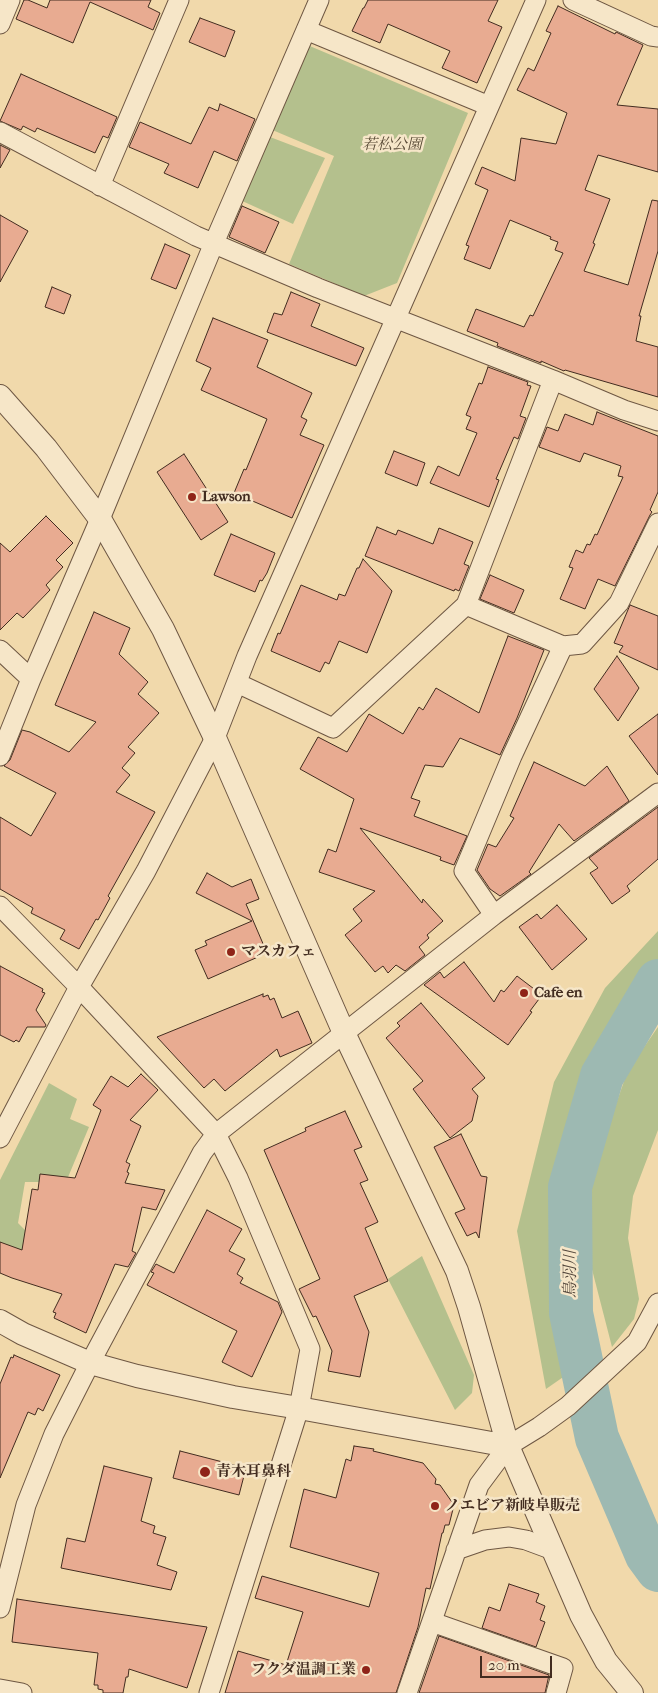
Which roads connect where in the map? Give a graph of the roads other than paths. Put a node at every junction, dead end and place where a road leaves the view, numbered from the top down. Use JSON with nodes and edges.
{"nodes":[{"id":1,"x":10,"y":0,"type":"edge"},
{"id":2,"x":179,"y":0,"type":"edge"},
{"id":3,"x":319,"y":0,"type":"edge"},
{"id":4,"x":536,"y":0,"type":"edge"},
{"id":5,"x":573,"y":0,"type":"edge"},
{"id":6,"x":0,"y":24,"type":"edge"},
{"id":7,"x":306,"y":30,"type":"junction"},
{"id":8,"x":658,"y":37,"type":"edge"},
{"id":9,"x":489,"y":106,"type":"junction"},
{"id":10,"x":0,"y":132,"type":"edge"},
{"id":11,"x":100,"y":186,"type":"junction"},
{"id":12,"x":214,"y":243,"type":"junction"},
{"id":13,"x":396,"y":320,"type":"junction"},
{"id":14,"x":553,"y":380,"type":"junction"},
{"id":15,"x":0,"y":396,"type":"edge"},
{"id":16,"x":658,"y":421,"type":"edge"},
{"id":17,"x":100,"y":519,"type":"junction"},
{"id":18,"x":658,"y":523,"type":"edge"},
{"id":19,"x":466,"y":605,"type":"junction"},
{"id":20,"x":563,"y":646,"type":"junction"},
{"id":21,"x":0,"y":650,"type":"edge"},
{"id":22,"x":31,"y":678,"type":"junction"},
{"id":23,"x":237,"y":683,"type":"junction"},
{"id":24,"x":215,"y":738,"type":"junction"},
{"id":25,"x":0,"y":756,"type":"edge"},
{"id":26,"x":658,"y":793,"type":"edge"},
{"id":27,"x":0,"y":906,"type":"edge"},
{"id":28,"x":494,"y":915,"type":"junction"},
{"id":29,"x":79,"y":987,"type":"junction"},
{"id":30,"x":344,"y":1033,"type":"junction"},
{"id":31,"x":216,"y":1134,"type":"junction"},
{"id":32,"x":0,"y":1138,"type":"edge"},
{"id":33,"x":657,"y":1306,"type":"edge"},
{"id":34,"x":0,"y":1321,"type":"edge"},
{"id":35,"x":90,"y":1363,"type":"junction"},
{"id":36,"x":299,"y":1408,"type":"junction"},
{"id":37,"x":508,"y":1446,"type":"junction"},
{"id":38,"x":456,"y":1550,"type":"junction"},
{"id":39,"x":552,"y":1550,"type":"junction"},
{"id":40,"x":0,"y":1608,"type":"edge"},
{"id":41,"x":432,"y":1622,"type":"junction"},
{"id":42,"x":0,"y":1689,"type":"edge"},
{"id":43,"x":22,"y":1693,"type":"edge"},
{"id":44,"x":209,"y":1693,"type":"edge"},
{"id":45,"x":407,"y":1693,"type":"edge"},
{"id":46,"x":556,"y":1693,"type":"edge"},
{"id":47,"x":632,"y":1693,"type":"edge"}],
"edges":[{"from":1,"to":6,"type":"street"},
{"from":2,"to":11,"type":"street"},
{"from":3,"to":7,"type":"street"},
{"from":4,"to":9,"type":"street"},
{"from":5,"to":8,"type":"street"},
{"from":7,"to":9,"type":"street"},
{"from":7,"to":12,"type":"street"},
{"from":9,"to":13,"type":"street"},
{"from":10,"to":11,"type":"street"},
{"from":11,"to":12,"type":"street"},
{"from":12,"to":13,"type":"street"},
{"from":12,"to":17,"type":"street"},
{"from":13,"to":14,"type":"street"},
{"from":13,"to":23,"type":"street"},
{"from":14,"to":16,"type":"street"},
{"from":14,"to":19,"type":"street"},
{"from":15,"to":17,"type":"street"},
{"from":17,"to":22,"type":"street"},
{"from":17,"to":24,"type":"street"},
{"from":18,"to":20,"type":"street"},
{"from":19,"to":20,"type":"street"},
{"from":19,"to":23,"type":"street"},
{"from":20,"to":28,"type":"street"},
{"from":21,"to":22,"type":"street"},
{"from":22,"to":25,"type":"street"},
{"from":23,"to":24,"type":"street"},
{"from":24,"to":29,"type":"street"},
{"from":24,"to":30,"type":"street"},
{"from":26,"to":28,"type":"street"},
{"from":27,"to":29,"type":"street"},
{"from":28,"to":30,"type":"street"},
{"from":29,"to":31,"type":"street"},
{"from":29,"to":32,"type":"street"},
{"from":30,"to":31,"type":"street"},
{"from":30,"to":37,"type":"street"},
{"from":31,"to":35,"type":"street"},
{"from":31,"to":36,"type":"street"},
{"from":33,"to":37,"type":"street"},
{"from":34,"to":35,"type":"street"},
{"from":35,"to":36,"type":"street"},
{"from":35,"to":40,"type":"street"},
{"from":36,"to":37,"type":"street"},
{"from":36,"to":44,"type":"street"},
{"from":37,"to":38,"type":"street"},
{"from":37,"to":39,"type":"street"},
{"from":38,"to":39,"type":"street"},
{"from":38,"to":41,"type":"street"},
{"from":39,"to":47,"type":"street"},
{"from":41,"to":45,"type":"street"},
{"from":41,"to":46,"type":"street"},
{"from":42,"to":43,"type":"street"}]}
